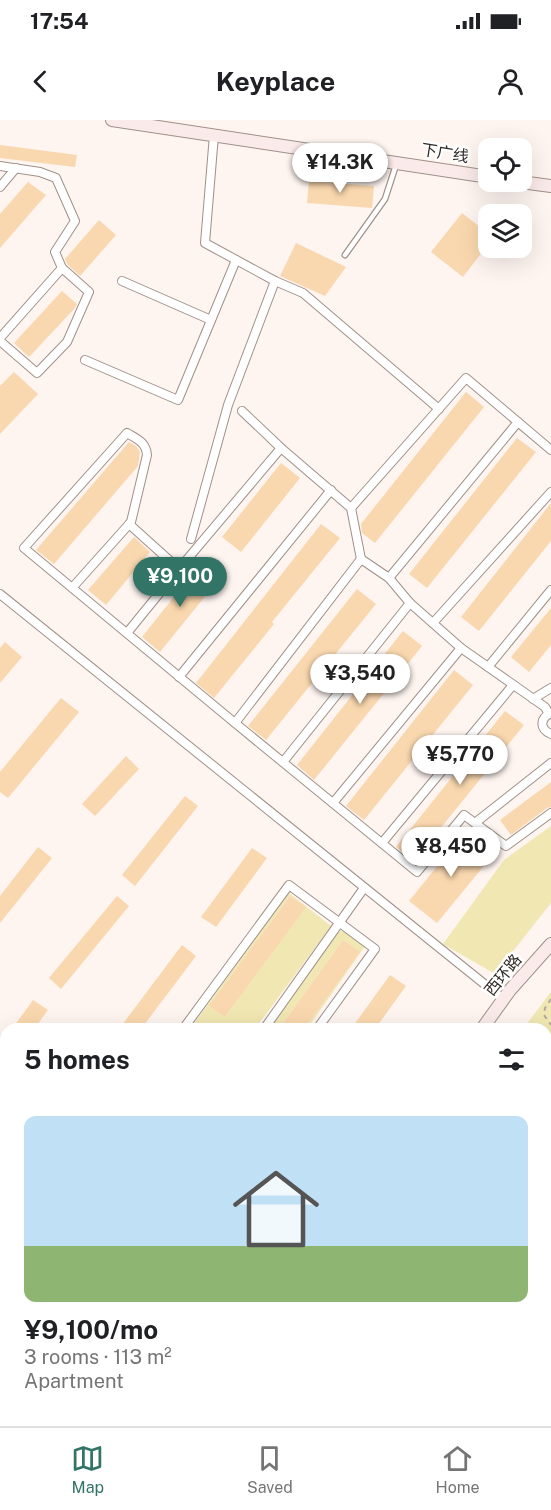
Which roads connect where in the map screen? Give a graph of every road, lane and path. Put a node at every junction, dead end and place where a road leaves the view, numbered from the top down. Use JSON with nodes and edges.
{"nodes":[{"id":1,"x":112,"y":120,"type":"edge"},
{"id":2,"x":214,"y":135,"type":"junction"},
{"id":3,"x":397,"y":163,"type":"junction"},
{"id":4,"x":0,"y":166,"type":"edge"},
{"id":5,"x":16,"y":168,"type":"junction"},
{"id":6,"x":478,"y":175,"type":"edge"},
{"id":7,"x":532,"y":183,"type":"edge"},
{"id":8,"x":551,"y":186,"type":"edge"},
{"id":9,"x":0,"y":187,"type":"edge"},
{"id":10,"x":345,"y":255,"type":"dead end"},
{"id":11,"x":236,"y":260,"type":"junction"},
{"id":12,"x":62,"y":268,"type":"junction"},
{"id":13,"x":122,"y":281,"type":"dead end"},
{"id":14,"x":275,"y":281,"type":"junction"},
{"id":15,"x":211,"y":320,"type":"junction"},
{"id":16,"x":0,"y":339,"type":"edge"},
{"id":17,"x":85,"y":360,"type":"dead end"},
{"id":18,"x":439,"y":409,"type":"junction"},
{"id":19,"x":242,"y":411,"type":"dead end"},
{"id":20,"x":518,"y":422,"type":"junction"},
{"id":21,"x":281,"y":448,"type":"junction"},
{"id":22,"x":551,"y":450,"type":"edge"},
{"id":23,"x":331,"y":490,"type":"junction"},
{"id":24,"x":551,"y":492,"type":"edge"},
{"id":25,"x":351,"y":508,"type":"junction"},
{"id":26,"x":129,"y":524,"type":"junction"},
{"id":27,"x":191,"y":539,"type":"dead end"},
{"id":28,"x":361,"y":559,"type":"junction"},
{"id":29,"x":179,"y":569,"type":"junction"},
{"id":30,"x":389,"y":578,"type":"junction"},
{"id":31,"x":72,"y":588,"type":"junction"},
{"id":32,"x":551,"y":590,"type":"edge"},
{"id":33,"x":0,"y":594,"type":"edge"},
{"id":34,"x":410,"y":603,"type":"junction"},
{"id":35,"x":433,"y":623,"type":"junction"},
{"id":36,"x":127,"y":633,"type":"junction"},
{"id":37,"x":461,"y":648,"type":"junction"},
{"id":38,"x":488,"y":667,"type":"junction"},
{"id":39,"x":179,"y":677,"type":"junction"},
{"id":40,"x":513,"y":685,"type":"junction"},
{"id":41,"x":551,"y":688,"type":"edge"},
{"id":42,"x":533,"y":699,"type":"junction"},
{"id":43,"x":550,"y":713,"type":"edge"},
{"id":44,"x":235,"y":723,"type":"junction"},
{"id":45,"x":551,"y":734,"type":"edge"},
{"id":46,"x":283,"y":762,"type":"junction"},
{"id":47,"x":551,"y":763,"type":"edge"},
{"id":48,"x":333,"y":803,"type":"junction"},
{"id":49,"x":551,"y":813,"type":"edge"},
{"id":50,"x":475,"y":823,"type":"junction"},
{"id":51,"x":382,"y":843,"type":"junction"},
{"id":52,"x":364,"y":888,"type":"junction"},
{"id":53,"x":339,"y":922,"type":"junction"},
{"id":54,"x":551,"y":944,"type":"edge"},
{"id":55,"x":503,"y":999,"type":"junction"},
{"id":56,"x":551,"y":999,"type":"edge"},
{"id":57,"x":187,"y":1023,"type":"edge"},
{"id":58,"x":268,"y":1023,"type":"edge"},
{"id":59,"x":321,"y":1023,"type":"edge"},
{"id":60,"x":486,"y":1023,"type":"edge"},
{"id":61,"x":550,"y":1023,"type":"edge"}],
"edges":[{"from":1,"to":2,"type":"main road","name":"下广线"},
{"from":2,"to":3,"type":"main road","name":"下广线"},
{"from":2,"to":11,"type":"street"},
{"from":3,"to":6,"type":"main road","name":"下广线"},
{"from":3,"to":10,"type":"lane"},
{"from":4,"to":5,"type":"street"},
{"from":5,"to":9,"type":"street"},
{"from":5,"to":12,"type":"street"},
{"from":7,"to":8,"type":"main road"},
{"from":11,"to":14,"type":"street"},
{"from":11,"to":15,"type":"street"},
{"from":12,"to":16,"type":"street"},
{"from":12,"to":16,"type":"street"},
{"from":13,"to":15,"type":"street"},
{"from":14,"to":18,"type":"street"},
{"from":14,"to":27,"type":"street"},
{"from":15,"to":17,"type":"street"},
{"from":18,"to":20,"type":"street"},
{"from":18,"to":25,"type":"street"},
{"from":19,"to":21,"type":"street"},
{"from":20,"to":22,"type":"street"},
{"from":20,"to":30,"type":"street"},
{"from":21,"to":23,"type":"street"},
{"from":21,"to":29,"type":"street"},
{"from":23,"to":25,"type":"street"},
{"from":23,"to":39,"type":"street"},
{"from":24,"to":35,"type":"street"},
{"from":25,"to":28,"type":"street"},
{"from":26,"to":29,"type":"street"},
{"from":26,"to":31,"type":"street"},
{"from":26,"to":31,"type":"street"},
{"from":28,"to":30,"type":"street"},
{"from":28,"to":44,"type":"street"},
{"from":29,"to":36,"type":"street"},
{"from":30,"to":34,"type":"street"},
{"from":31,"to":36,"type":"street"},
{"from":32,"to":38,"type":"street"},
{"from":33,"to":52,"type":"street"},
{"from":34,"to":35,"type":"street"},
{"from":34,"to":46,"type":"street"},
{"from":35,"to":37,"type":"street"},
{"from":36,"to":39,"type":"street"},
{"from":37,"to":38,"type":"street"},
{"from":37,"to":48,"type":"street"},
{"from":38,"to":40,"type":"street"},
{"from":39,"to":44,"type":"street"},
{"from":40,"to":42,"type":"street"},
{"from":40,"to":51,"type":"street"},
{"from":41,"to":42,"type":"street"},
{"from":42,"to":43,"type":"street"},
{"from":43,"to":45,"type":"street"},
{"from":44,"to":46,"type":"street"},
{"from":46,"to":48,"type":"street"},
{"from":47,"to":50,"type":"street"},
{"from":48,"to":51,"type":"street"},
{"from":49,"to":50,"type":"street"},
{"from":50,"to":51,"type":"street"},
{"from":52,"to":53,"type":"street"},
{"from":52,"to":55,"type":"street"},
{"from":53,"to":57,"type":"street"},
{"from":53,"to":58,"type":"street"},
{"from":53,"to":59,"type":"street"},
{"from":54,"to":55,"type":"main road","name":"西环路"},
{"from":55,"to":60,"type":"main road","name":"西环路"},
{"from":56,"to":61,"type":"path"}]}
